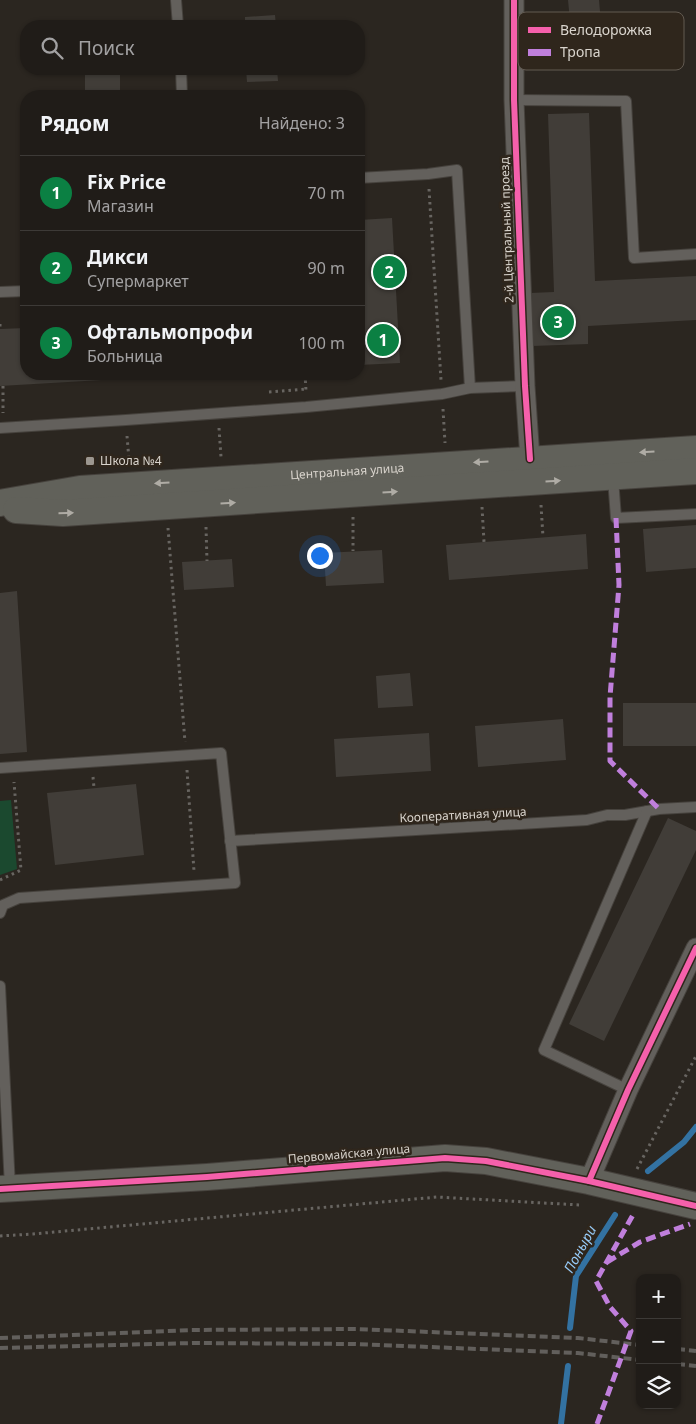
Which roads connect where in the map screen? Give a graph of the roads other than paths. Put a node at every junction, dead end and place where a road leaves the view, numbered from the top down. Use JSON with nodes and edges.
{"nodes":[{"id":1,"x":176,"y":0,"type":"edge"},
{"id":2,"x":514,"y":0,"type":"edge"},
{"id":3,"x":178,"y":20,"type":"edge"},
{"id":4,"x":180,"y":75,"type":"edge"},
{"id":5,"x":182,"y":90,"type":"edge"},
{"id":6,"x":514,"y":100,"type":"junction"},
{"id":7,"x":365,"y":178,"type":"edge"},
{"id":8,"x":696,"y":254,"type":"edge"},
{"id":9,"x":20,"y":291,"type":"edge"},
{"id":10,"x":0,"y":292,"type":"edge"},
{"id":11,"x":525,"y":386,"type":"junction"},
{"id":12,"x":470,"y":388,"type":"junction"},
{"id":13,"x":2,"y":428,"type":"edge"},
{"id":14,"x":696,"y":449,"type":"edge"},
{"id":15,"x":530,"y":459,"type":"junction"},
{"id":16,"x":696,"y":471,"type":"edge"},
{"id":17,"x":613,"y":477,"type":"junction"},
{"id":18,"x":0,"y":503,"type":"edge"},
{"id":19,"x":0,"y":509,"type":"edge"},
{"id":20,"x":696,"y":514,"type":"edge"},
{"id":21,"x":0,"y":768,"type":"edge"},
{"id":22,"x":696,"y":807,"type":"edge"},
{"id":23,"x":647,"y":811,"type":"junction"},
{"id":24,"x":230,"y":841,"type":"junction"},
{"id":25,"x":0,"y":913,"type":"edge"},
{"id":26,"x":696,"y":948,"type":"edge"},
{"id":27,"x":0,"y":986,"type":"edge"},
{"id":28,"x":628,"y":1090,"type":"junction"},
{"id":29,"x":5,"y":1188,"type":"edge"},
{"id":30,"x":586,"y":1193,"type":"junction"},
{"id":31,"x":696,"y":1206,"type":"edge"}],
"edges":[{"from":1,"to":3,"type":"lane"},
{"from":2,"to":6,"type":"street","name":"2-й Центральный проезд"},
{"from":4,"to":5,"type":"lane"},
{"from":6,"to":8,"type":"lane"},
{"from":6,"to":11,"type":"street","name":"2-й Центральный проезд"},
{"from":7,"to":12,"type":"lane"},
{"from":9,"to":10,"type":"lane"},
{"from":11,"to":12,"type":"lane"},
{"from":11,"to":15,"type":"street","name":"2-й Центральный проезд"},
{"from":12,"to":13,"type":"lane"},
{"from":14,"to":15,"type":"main road","name":"Центральная улица","one_way":true},
{"from":15,"to":18,"type":"main road","name":"Центральная улица","one_way":true},
{"from":16,"to":17,"type":"main road","name":"Центральная улица"},
{"from":19,"to":17,"type":"main road","name":"Центральная улица","one_way":true},
{"from":17,"to":20,"type":"lane"},
{"from":21,"to":24,"type":"lane"},
{"from":22,"to":23,"type":"lane","name":"Кооперативная улица"},
{"from":23,"to":24,"type":"lane","name":"Кооперативная улица"},
{"from":23,"to":28,"type":"lane"},
{"from":24,"to":25,"type":"lane"},
{"from":26,"to":28,"type":"street"},
{"from":27,"to":29,"type":"lane"},
{"from":28,"to":30,"type":"street"},
{"from":29,"to":30,"type":"main road","name":"Первомайская улица"},
{"from":30,"to":31,"type":"main road","name":"Первомайская улица"}]}
